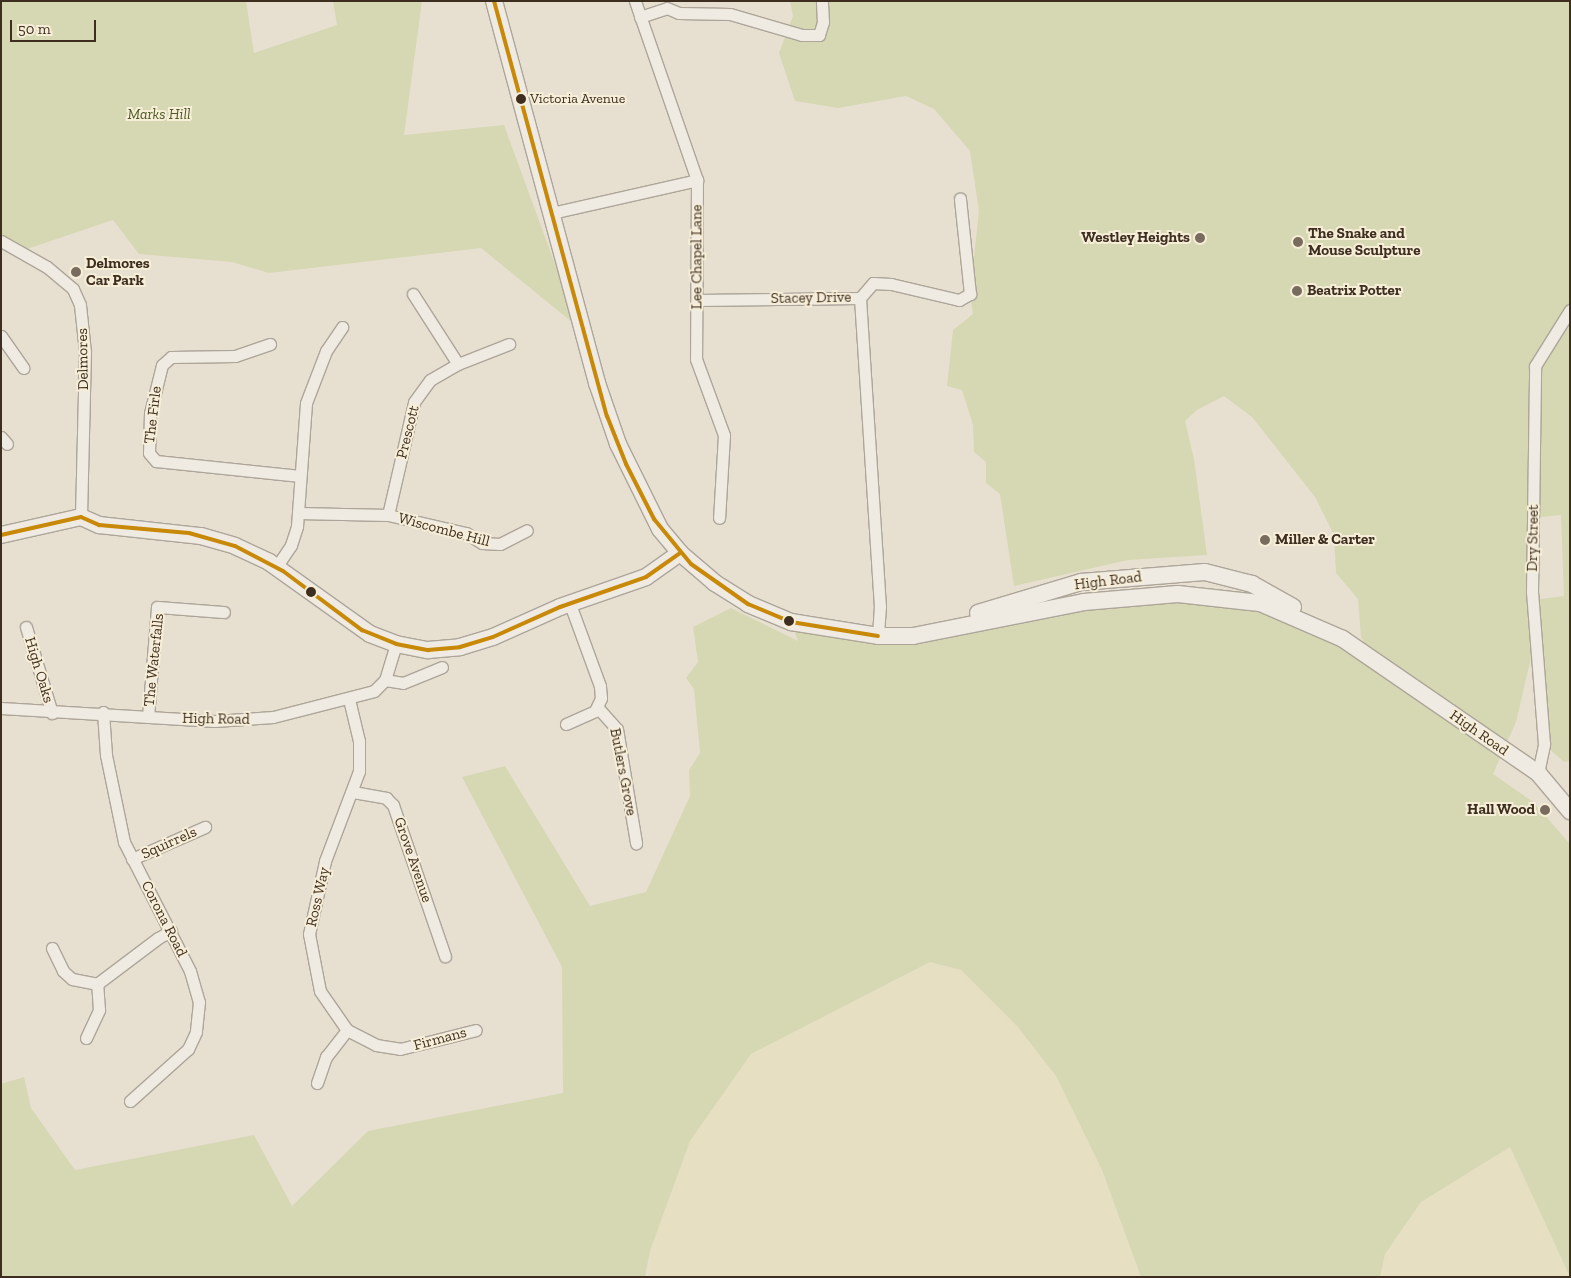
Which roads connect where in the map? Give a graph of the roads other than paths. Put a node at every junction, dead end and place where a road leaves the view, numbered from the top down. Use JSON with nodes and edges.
{"nodes":[{"id":1,"x":494,"y":1,"type":"edge"},
{"id":2,"x":635,"y":1,"type":"edge"},
{"id":3,"x":822,"y":1,"type":"edge"},
{"id":4,"x":640,"y":17,"type":"junction"},
{"id":5,"x":697,"y":180,"type":"junction"},
{"id":6,"x":960,"y":199,"type":"dead end"},
{"id":7,"x":552,"y":213,"type":"junction"},
{"id":8,"x":1,"y":241,"type":"edge"},
{"id":9,"x":413,"y":294,"type":"dead end"},
{"id":10,"x":860,"y":298,"type":"junction"},
{"id":11,"x":697,"y":300,"type":"junction"},
{"id":12,"x":1570,"y":310,"type":"edge"},
{"id":13,"x":342,"y":327,"type":"dead end"},
{"id":14,"x":1,"y":336,"type":"edge"},
{"id":15,"x":270,"y":344,"type":"dead end"},
{"id":16,"x":509,"y":344,"type":"dead end"},
{"id":17,"x":458,"y":364,"type":"junction"},
{"id":18,"x":24,"y":368,"type":"dead end"},
{"id":19,"x":300,"y":476,"type":"junction"},
{"id":20,"x":298,"y":513,"type":"junction"},
{"id":21,"x":388,"y":515,"type":"junction"},
{"id":22,"x":81,"y":517,"type":"junction"},
{"id":23,"x":720,"y":518,"type":"dead end"},
{"id":24,"x":527,"y":530,"type":"dead end"},
{"id":25,"x":1,"y":535,"type":"edge"},
{"id":26,"x":680,"y":554,"type":"junction"},
{"id":27,"x":277,"y":566,"type":"junction"},
{"id":28,"x":570,"y":604,"type":"junction"},
{"id":29,"x":224,"y":612,"type":"dead end"},
{"id":30,"x":26,"y":627,"type":"dead end"},
{"id":31,"x":1328,"y":633,"type":"junction"},
{"id":32,"x":878,"y":636,"type":"junction"},
{"id":33,"x":396,"y":644,"type":"junction"},
{"id":34,"x":442,"y":667,"type":"dead end"},
{"id":35,"x":385,"y":680,"type":"junction"},
{"id":36,"x":349,"y":699,"type":"junction"},
{"id":37,"x":598,"y":708,"type":"junction"},
{"id":38,"x":2,"y":709,"type":"edge"},
{"id":39,"x":103,"y":712,"type":"junction"},
{"id":40,"x":52,"y":713,"type":"junction"},
{"id":41,"x":148,"y":717,"type":"junction"},
{"id":42,"x":566,"y":724,"type":"dead end"},
{"id":43,"x":1538,"y":773,"type":"junction"},
{"id":44,"x":352,"y":792,"type":"junction"},
{"id":45,"x":1570,"y":811,"type":"edge"},
{"id":46,"x":205,"y":827,"type":"dead end"},
{"id":47,"x":636,"y":842,"type":"dead end"},
{"id":48,"x":132,"y":859,"type":"junction"},
{"id":49,"x":171,"y":932,"type":"junction"},
{"id":50,"x":52,"y":948,"type":"dead end"},
{"id":51,"x":445,"y":956,"type":"dead end"},
{"id":52,"x":97,"y":984,"type":"junction"},
{"id":53,"x":347,"y":1030,"type":"junction"},
{"id":54,"x":476,"y":1030,"type":"dead end"},
{"id":55,"x":86,"y":1038,"type":"dead end"},
{"id":56,"x":317,"y":1083,"type":"dead end"},
{"id":57,"x":130,"y":1101,"type":"dead end"}],
"edges":[{"from":1,"to":7,"type":"main road","name":"High Road"},
{"from":2,"to":4,"type":"street","name":"Lee Chapel Lane"},
{"from":3,"to":4,"type":"street"},
{"from":4,"to":5,"type":"street","name":"Lee Chapel Lane"},
{"from":5,"to":7,"type":"street"},
{"from":5,"to":11,"type":"street","name":"Lee Chapel Lane"},
{"from":6,"to":10,"type":"street","name":"Stacey Drive"},
{"from":7,"to":26,"type":"main road","name":"High Road"},
{"from":8,"to":22,"type":"street","name":"Delmores"},
{"from":9,"to":17,"type":"street"},
{"from":10,"to":11,"type":"street","name":"Stacey Drive"},
{"from":10,"to":32,"type":"street"},
{"from":11,"to":23,"type":"street","name":"Lee Chapel Lane"},
{"from":12,"to":43,"type":"street","name":"Dry Street"},
{"from":13,"to":19,"type":"street"},
{"from":14,"to":18,"type":"street"},
{"from":15,"to":19,"type":"street","name":"The Firle"},
{"from":16,"to":17,"type":"street","name":"Prescott"},
{"from":17,"to":21,"type":"street","name":"Prescott"},
{"from":19,"to":20,"type":"street"},
{"from":20,"to":21,"type":"street","name":"Wiscombe Hill"},
{"from":20,"to":27,"type":"street"},
{"from":21,"to":24,"type":"street","name":"Wiscombe Hill"},
{"from":22,"to":25,"type":"main road"},
{"from":22,"to":27,"type":"main road"},
{"from":26,"to":28,"type":"main road"},
{"from":26,"to":32,"type":"main road","name":"High Road"},
{"from":27,"to":33,"type":"main road"},
{"from":28,"to":33,"type":"main road"},
{"from":28,"to":37,"type":"street"},
{"from":29,"to":41,"type":"street","name":"The Waterfalls"},
{"from":30,"to":40,"type":"street","name":"High Oaks"},
{"from":31,"to":32,"type":"main road","name":"High Road"},
{"from":31,"to":32,"type":"main road","name":"High Road"},
{"from":31,"to":43,"type":"main road","name":"High Road"},
{"from":33,"to":35,"type":"street"},
{"from":34,"to":35,"type":"street"},
{"from":35,"to":36,"type":"street","name":"High Road"},
{"from":36,"to":41,"type":"street","name":"High Road"},
{"from":36,"to":44,"type":"street","name":"Ross Way"},
{"from":37,"to":42,"type":"street","name":"Butlers Grove"},
{"from":37,"to":47,"type":"street","name":"Butlers Grove"},
{"from":38,"to":40,"type":"street","name":"High Road"},
{"from":39,"to":40,"type":"street","name":"High Road"},
{"from":39,"to":41,"type":"street","name":"High Road"},
{"from":39,"to":48,"type":"street","name":"Corona Road"},
{"from":43,"to":45,"type":"main road","name":"High Road"},
{"from":44,"to":51,"type":"street","name":"Grove Avenue"},
{"from":44,"to":53,"type":"street","name":"Ross Way"},
{"from":46,"to":48,"type":"street","name":"Squirrels"},
{"from":48,"to":49,"type":"street","name":"Corona Road"},
{"from":49,"to":52,"type":"street"},
{"from":49,"to":57,"type":"street","name":"Corona Road"},
{"from":50,"to":52,"type":"street"},
{"from":52,"to":55,"type":"street"},
{"from":53,"to":54,"type":"street","name":"Firmans"},
{"from":53,"to":56,"type":"street"}]}
